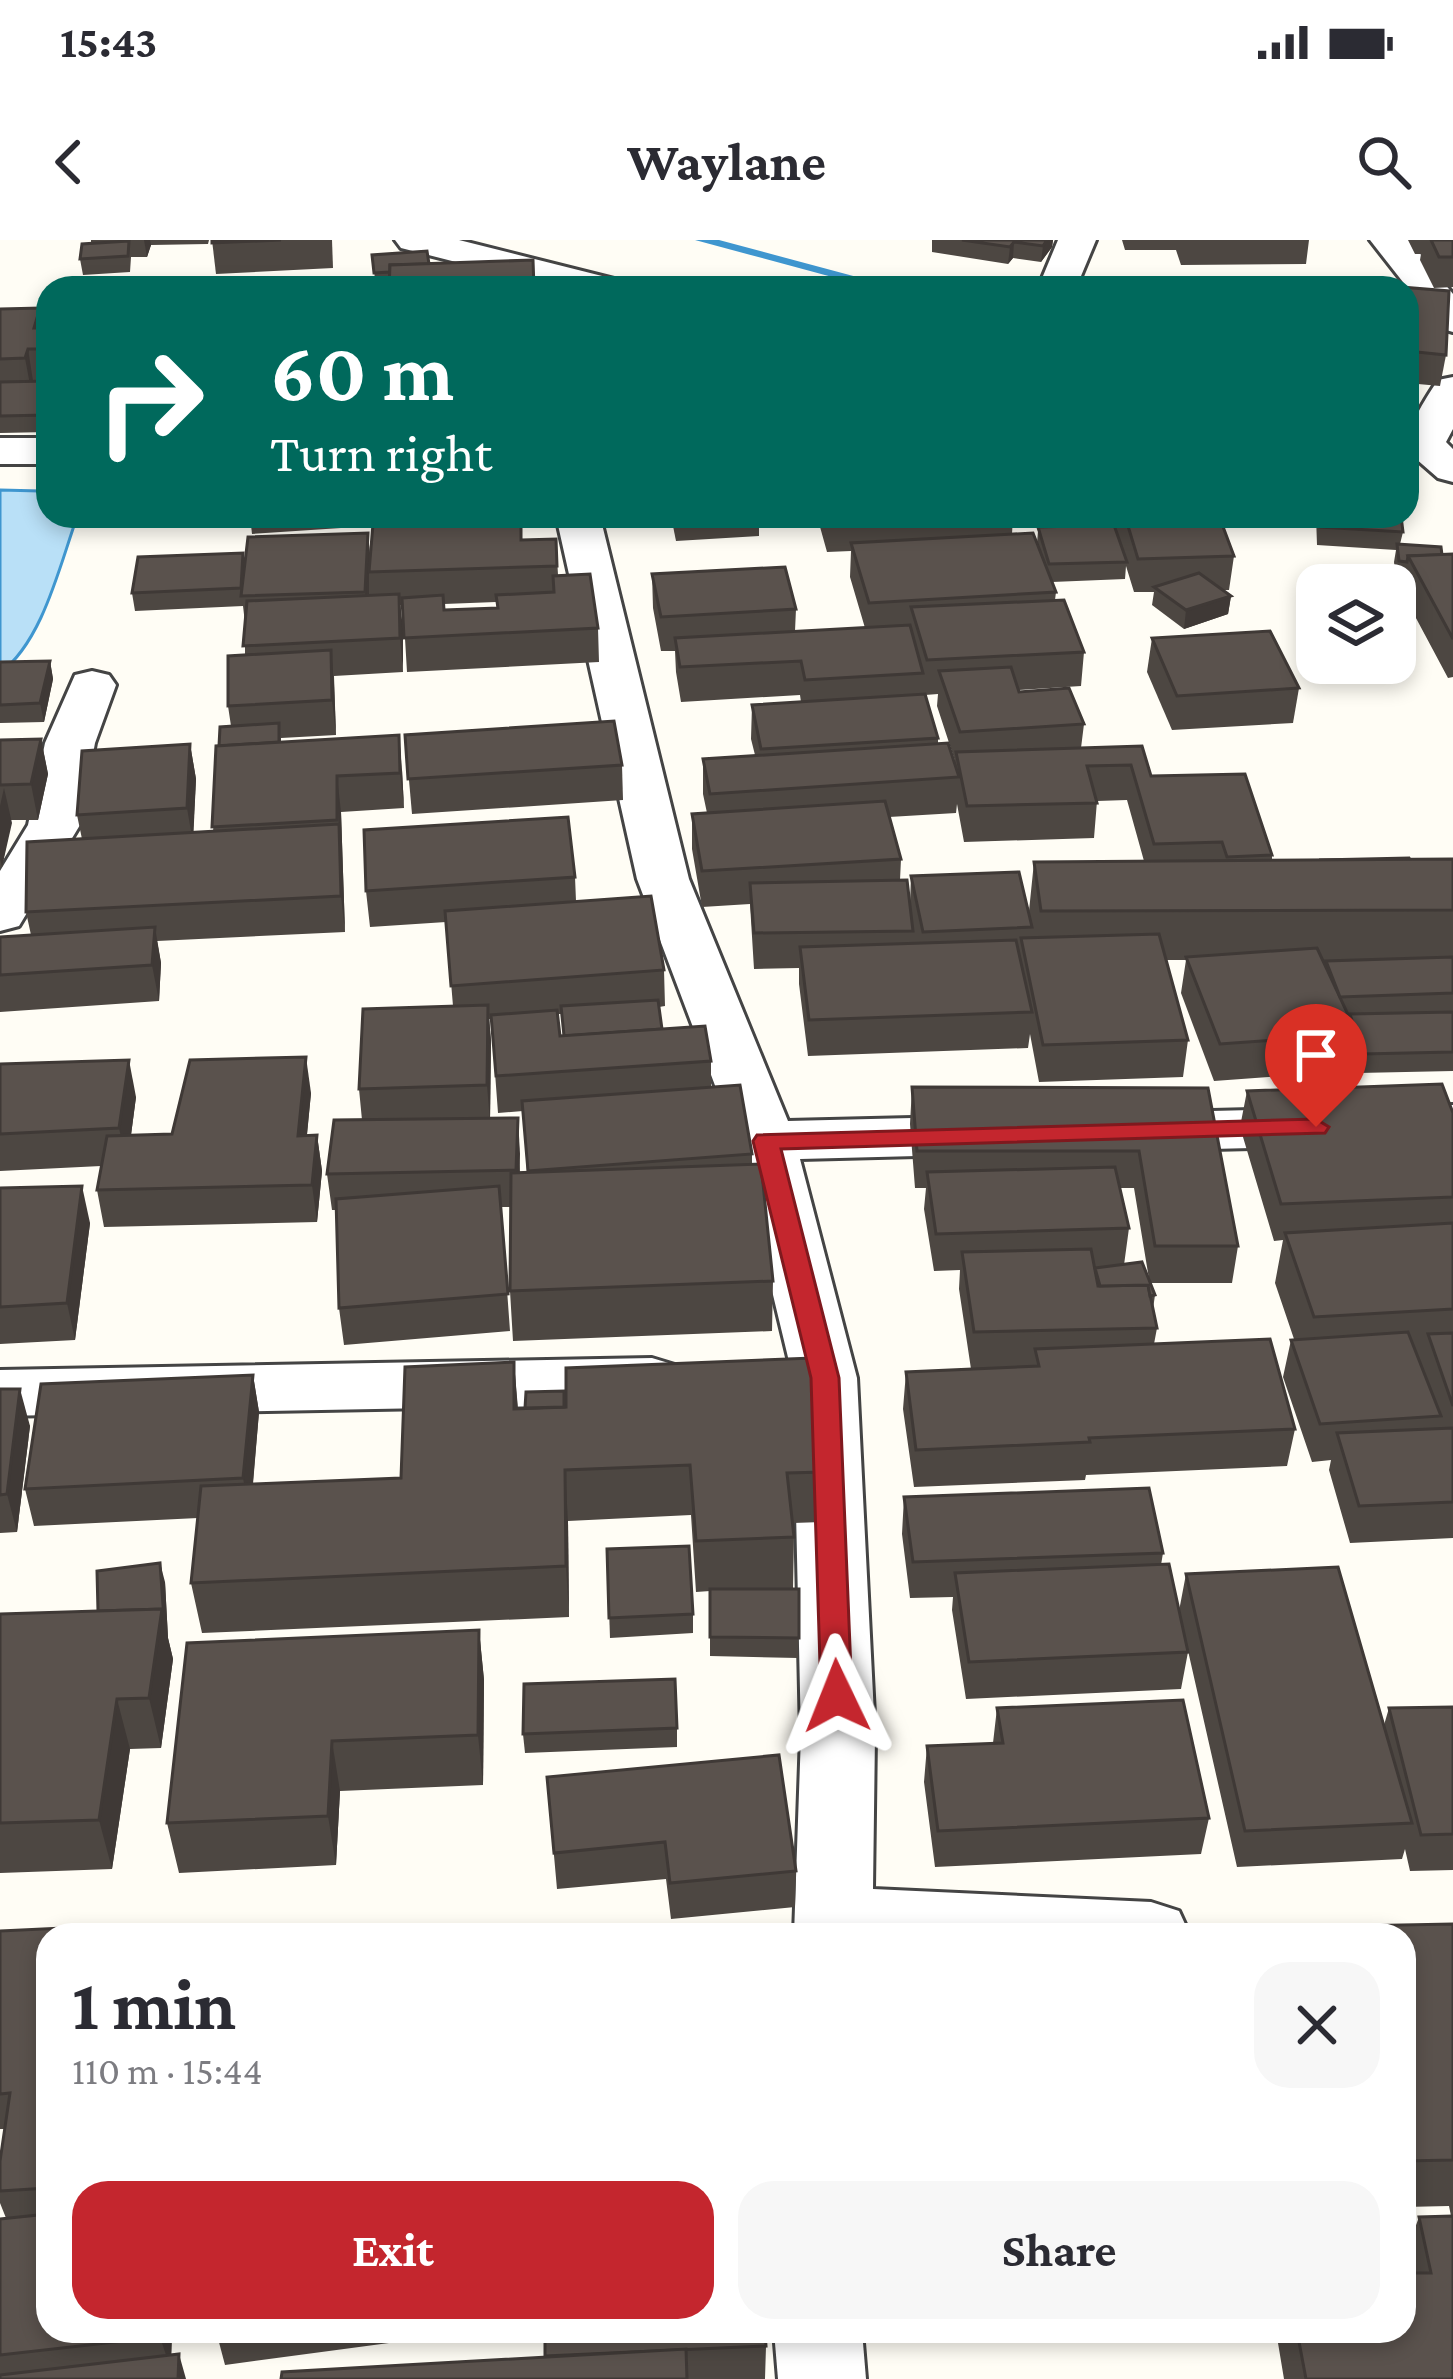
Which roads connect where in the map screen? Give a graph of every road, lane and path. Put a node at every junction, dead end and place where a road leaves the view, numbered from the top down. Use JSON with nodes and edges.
{"nodes":[{"id":1,"x":414,"y":240,"type":"edge"},
{"id":2,"x":1077,"y":240,"type":"edge"},
{"id":3,"x":1389,"y":240,"type":"edge"},
{"id":4,"x":533,"y":276,"type":"edge"},
{"id":5,"x":1062,"y":276,"type":"edge"},
{"id":6,"x":1418,"y":276,"type":"edge"},
{"id":7,"x":1419,"y":278,"type":"edge"},
{"id":8,"x":1453,"y":320,"type":"edge"},
{"id":9,"x":1453,"y":389,"type":"edge"},
{"id":10,"x":0,"y":451,"type":"edge"},
{"id":11,"x":36,"y":451,"type":"edge"},
{"id":12,"x":1453,"y":469,"type":"edge"},
{"id":13,"x":1419,"y":493,"type":"edge"},
{"id":14,"x":1453,"y":502,"type":"edge"},
{"id":15,"x":581,"y":528,"type":"edge"},
{"id":16,"x":92,"y":685,"type":"dead end"},
{"id":17,"x":0,"y":915,"type":"edge"},
{"id":18,"x":1453,"y":1124,"type":"edge"},
{"id":19,"x":766,"y":1141,"type":"junction"},
{"id":20,"x":825,"y":1378,"type":"junction"},
{"id":21,"x":0,"y":1393,"type":"edge"},
{"id":22,"x":834,"y":1923,"type":"edge"},
{"id":23,"x":819,"y":2343,"type":"edge"},
{"id":24,"x":823,"y":2379,"type":"edge"}],
"edges":[{"from":1,"to":4,"type":"street"},
{"from":2,"to":5,"type":"street"},
{"from":3,"to":6,"type":"street"},
{"from":7,"to":8,"type":"street"},
{"from":9,"to":12,"type":"street"},
{"from":10,"to":11,"type":"street"},
{"from":13,"to":14,"type":"street"},
{"from":15,"to":19,"type":"street"},
{"from":16,"to":17,"type":"street"},
{"from":18,"to":19,"type":"street"},
{"from":19,"to":20,"type":"street"},
{"from":20,"to":21,"type":"street"},
{"from":20,"to":22,"type":"street"},
{"from":23,"to":24,"type":"street"}]}
